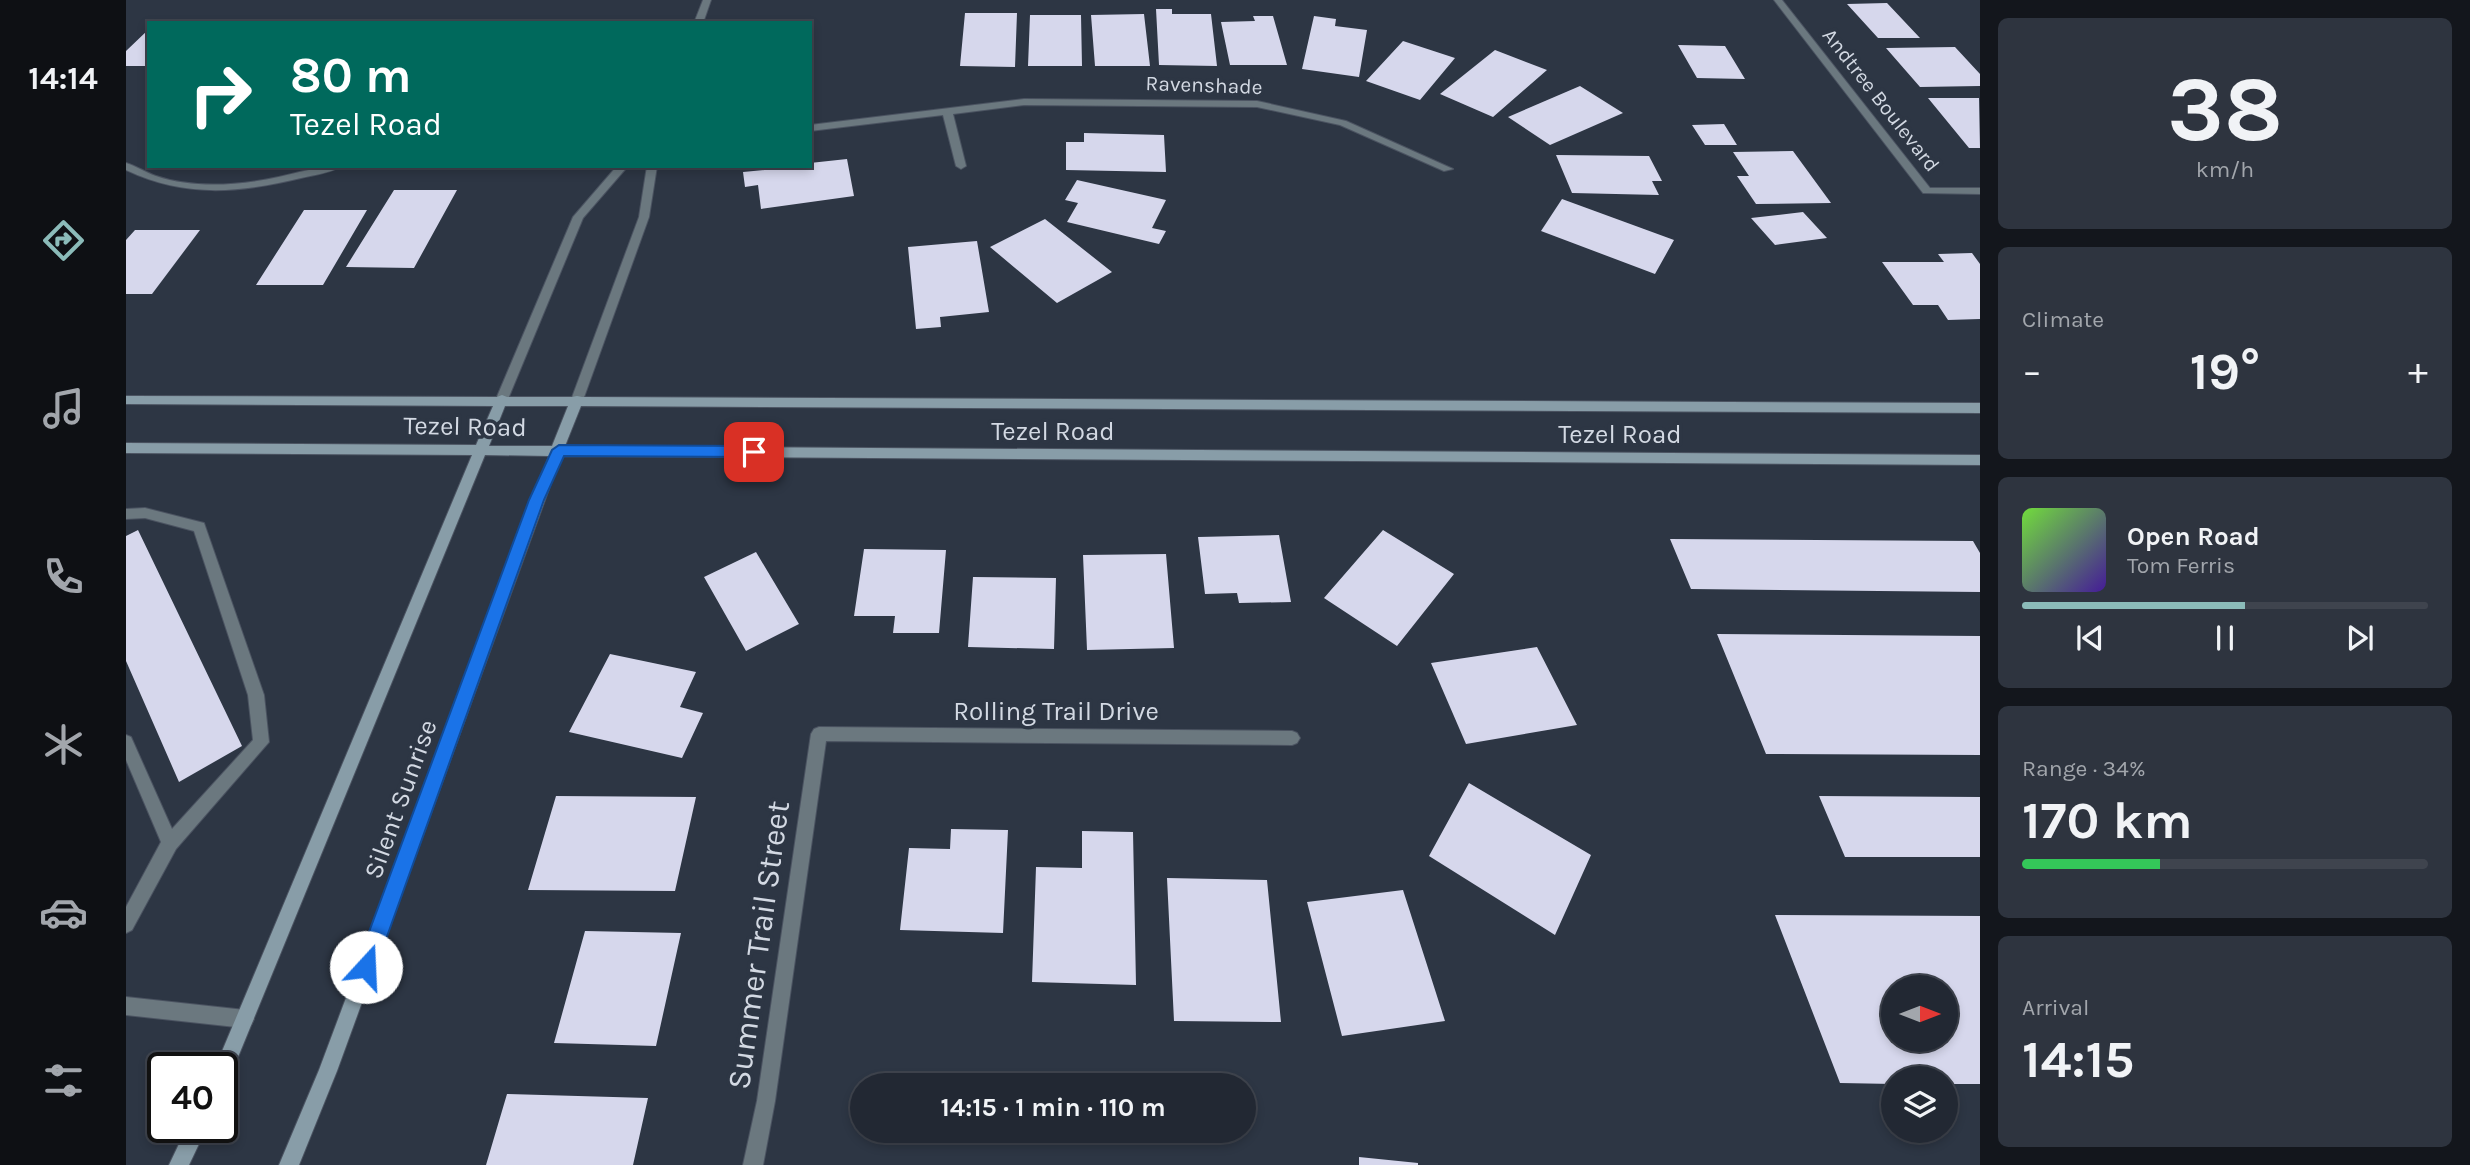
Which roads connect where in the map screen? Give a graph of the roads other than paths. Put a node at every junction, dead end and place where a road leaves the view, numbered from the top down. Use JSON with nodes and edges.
{"nodes":[{"id":1,"x":707,"y":0,"type":"edge"},
{"id":2,"x":1778,"y":0,"type":"edge"},
{"id":3,"x":699,"y":21,"type":"edge"},
{"id":4,"x":947,"y":111,"type":"junction"},
{"id":5,"x":812,"y":128,"type":"edge"},
{"id":6,"x":126,"y":166,"type":"edge"},
{"id":7,"x":961,"y":166,"type":"dead end"},
{"id":8,"x":327,"y":168,"type":"edge"},
{"id":9,"x":621,"y":168,"type":"edge"},
{"id":10,"x":652,"y":168,"type":"edge"},
{"id":11,"x":1448,"y":169,"type":"dead end"},
{"id":12,"x":1980,"y":191,"type":"edge"},
{"id":13,"x":502,"y":399,"type":"junction"},
{"id":14,"x":126,"y":400,"type":"edge"},
{"id":15,"x":577,"y":400,"type":"junction"},
{"id":16,"x":1980,"y":408,"type":"edge"},
{"id":17,"x":126,"y":448,"type":"edge"},
{"id":18,"x":478,"y":449,"type":"junction"},
{"id":19,"x":559,"y":450,"type":"junction"},
{"id":20,"x":1980,"y":460,"type":"edge"},
{"id":21,"x":126,"y":514,"type":"edge"},
{"id":22,"x":819,"y":734,"type":"joint"},
{"id":23,"x":1292,"y":738,"type":"dead end"},
{"id":24,"x":126,"y":742,"type":"edge"},
{"id":25,"x":170,"y":843,"type":"junction"},
{"id":26,"x":126,"y":924,"type":"edge"},
{"id":27,"x":126,"y":1006,"type":"edge"},
{"id":28,"x":245,"y":1019,"type":"junction"},
{"id":29,"x":231,"y":1052,"type":"edge"},
{"id":30,"x":189,"y":1143,"type":"edge"},
{"id":31,"x":179,"y":1165,"type":"edge"},
{"id":32,"x":289,"y":1165,"type":"edge"},
{"id":33,"x":753,"y":1165,"type":"edge"}],
"edges":[{"from":1,"to":3,"type":"street"},
{"from":2,"to":12,"type":"street","name":"Andtree Boulevard"},
{"from":4,"to":5,"type":"street","name":"Ravenshade"},
{"from":4,"to":7,"type":"street"},
{"from":4,"to":11,"type":"street","name":"Ravenshade"},
{"from":6,"to":8,"type":"street"},
{"from":9,"to":13,"type":"street"},
{"from":10,"to":15,"type":"street"},
{"from":13,"to":14,"type":"main road","name":"Tezel Road"},
{"from":13,"to":15,"type":"main road","name":"Tezel Road"},
{"from":13,"to":18,"type":"main road"},
{"from":15,"to":16,"type":"main road","name":"Tezel Road"},
{"from":15,"to":19,"type":"main road","name":"Silent Sunrise"},
{"from":17,"to":18,"type":"main road","name":"Tezel Road"},
{"from":18,"to":19,"type":"main road","name":"Tezel Road"},
{"from":18,"to":28,"type":"main road"},
{"from":19,"to":20,"type":"main road","name":"Tezel Road"},
{"from":19,"to":32,"type":"main road","name":"Silent Sunrise"},
{"from":21,"to":25,"type":"street"},
{"from":22,"to":23,"type":"street","name":"Rolling Trail Drive"},
{"from":22,"to":33,"type":"street","name":"Summer Trail Street"},
{"from":24,"to":25,"type":"street"},
{"from":25,"to":26,"type":"street"},
{"from":27,"to":28,"type":"street"},
{"from":28,"to":29,"type":"main road"},
{"from":30,"to":31,"type":"main road"}]}
